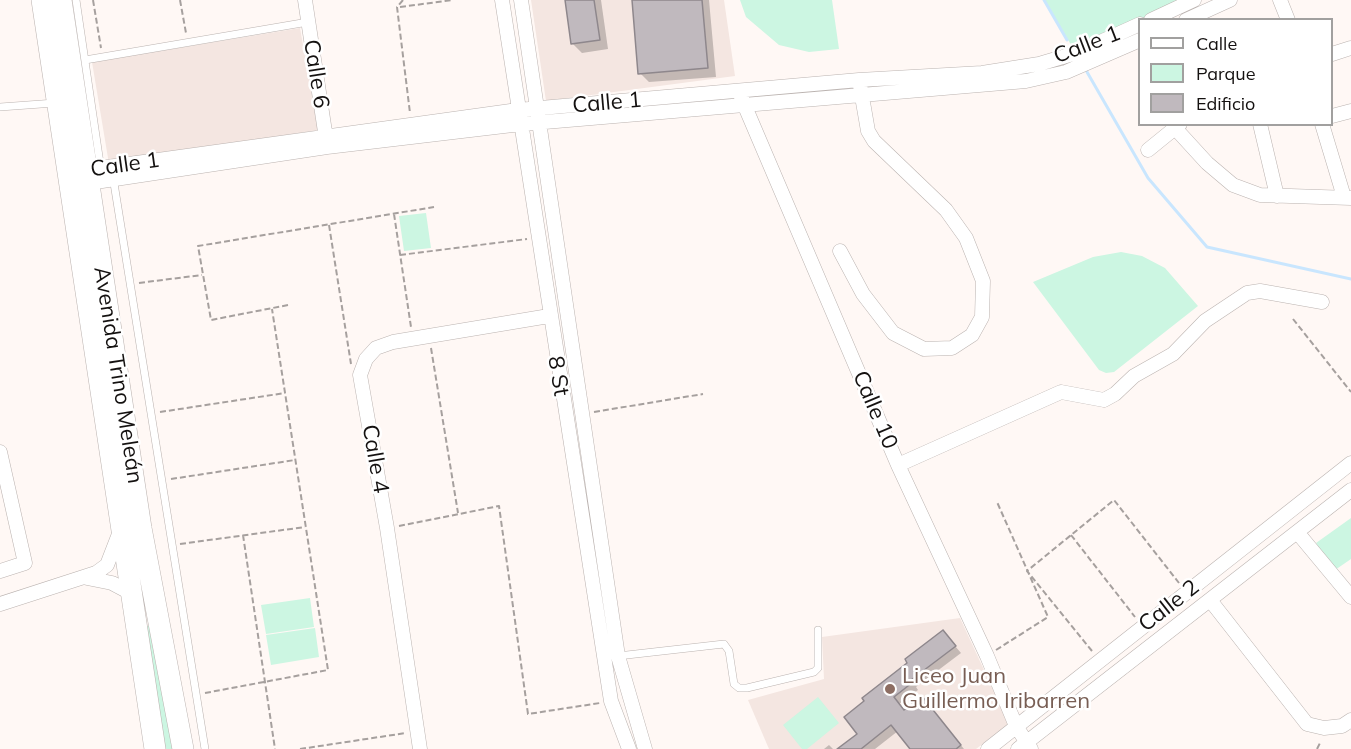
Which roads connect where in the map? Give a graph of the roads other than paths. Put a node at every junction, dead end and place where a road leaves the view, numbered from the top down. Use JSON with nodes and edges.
{"nodes":[{"id":1,"x":42,"y":0,"type":"edge"},
{"id":2,"x":61,"y":0,"type":"edge"},
{"id":3,"x":76,"y":0,"type":"edge"},
{"id":4,"x":305,"y":0,"type":"edge"},
{"id":5,"x":502,"y":0,"type":"edge"},
{"id":6,"x":521,"y":0,"type":"edge"},
{"id":7,"x":1194,"y":0,"type":"edge"},
{"id":8,"x":1230,"y":0,"type":"edge"},
{"id":9,"x":1280,"y":0,"type":"edge"},
{"id":10,"x":1155,"y":18,"type":"edge"},
{"id":11,"x":1190,"y":18,"type":"edge"},
{"id":12,"x":1286,"y":18,"type":"edge"},
{"id":13,"x":308,"y":22,"type":"junction"},
{"id":14,"x":1138,"y":25,"type":"edge"},
{"id":15,"x":1138,"y":41,"type":"edge"},
{"id":16,"x":1351,"y":48,"type":"edge"},
{"id":17,"x":1333,"y":54,"type":"edge"},
{"id":18,"x":85,"y":60,"type":"junction"},
{"id":19,"x":859,"y":80,"type":"junction"},
{"id":20,"x":861,"y":94,"type":"junction"},
{"id":21,"x":741,"y":98,"type":"junction"},
{"id":22,"x":58,"y":102,"type":"junction"},
{"id":23,"x":0,"y":107,"type":"edge"},
{"id":24,"x":538,"y":109,"type":"junction"},
{"id":25,"x":1351,"y":111,"type":"edge"},
{"id":26,"x":1333,"y":116,"type":"edge"},
{"id":27,"x":520,"y":117,"type":"junction"},
{"id":28,"x":540,"y":123,"type":"junction"},
{"id":29,"x":1178,"y":126,"type":"edge"},
{"id":30,"x":1260,"y":126,"type":"edge"},
{"id":31,"x":1323,"y":126,"type":"edge"},
{"id":32,"x":326,"y":142,"type":"junction"},
{"id":33,"x":1148,"y":150,"type":"dead end"},
{"id":34,"x":93,"y":176,"type":"junction"},
{"id":35,"x":1277,"y":196,"type":"junction"},
{"id":36,"x":1348,"y":198,"type":"edge"},
{"id":37,"x":840,"y":251,"type":"dead end"},
{"id":38,"x":1322,"y":302,"type":"dead end"},
{"id":39,"x":549,"y":316,"type":"junction"},
{"id":40,"x":0,"y":452,"type":"edge"},
{"id":41,"x":1351,"y":463,"type":"edge"},
{"id":42,"x":898,"y":465,"type":"junction"},
{"id":43,"x":4,"y":490,"type":"edge"},
{"id":44,"x":1351,"y":490,"type":"edge"},
{"id":45,"x":122,"y":527,"type":"junction"},
{"id":46,"x":1297,"y":532,"type":"junction"},
{"id":47,"x":0,"y":570,"type":"edge"},
{"id":48,"x":87,"y":578,"type":"junction"},
{"id":49,"x":129,"y":592,"type":"junction"},
{"id":50,"x":1351,"y":597,"type":"edge"},
{"id":51,"x":1210,"y":600,"type":"junction"},
{"id":52,"x":0,"y":604,"type":"edge"},
{"id":53,"x":818,"y":630,"type":"dead end"},
{"id":54,"x":618,"y":656,"type":"junction"},
{"id":55,"x":1351,"y":720,"type":"edge"},
{"id":56,"x":1016,"y":726,"type":"junction"},
{"id":57,"x":1025,"y":747,"type":"edge"},
{"id":58,"x":155,"y":749,"type":"edge"},
{"id":59,"x":183,"y":749,"type":"edge"},
{"id":60,"x":205,"y":749,"type":"edge"},
{"id":61,"x":420,"y":749,"type":"edge"},
{"id":62,"x":629,"y":749,"type":"edge"},
{"id":63,"x":645,"y":749,"type":"edge"},
{"id":64,"x":988,"y":749,"type":"edge"}],
"edges":[{"from":1,"to":22,"type":"main road","name":"Avenida Trino Meleán"},
{"from":2,"to":34,"type":"main road","name":"Avenida Trino Meleán"},
{"from":3,"to":18,"type":"lane"},
{"from":4,"to":13,"type":"street","name":"Calle 6"},
{"from":5,"to":27,"type":"street","name":"8 St"},
{"from":6,"to":24,"type":"street","name":"8 St"},
{"from":7,"to":10,"type":"street"},
{"from":8,"to":11,"type":"street"},
{"from":9,"to":12,"type":"street"},
{"from":13,"to":18,"type":"lane"},
{"from":13,"to":32,"type":"street","name":"Calle 6"},
{"from":14,"to":19,"type":"street","name":"Calle 1"},
{"from":15,"to":20,"type":"street","name":"Calle 1"},
{"from":16,"to":17,"type":"street"},
{"from":18,"to":34,"type":"lane"},
{"from":19,"to":20,"type":"street"},
{"from":19,"to":21,"type":"street","name":"Calle 1"},
{"from":20,"to":21,"type":"street","name":"Calle 1"},
{"from":20,"to":37,"type":"street"},
{"from":21,"to":24,"type":"street","name":"Calle 1"},
{"from":21,"to":28,"type":"street","name":"Calle 1"},
{"from":21,"to":42,"type":"street","name":"Calle 10"},
{"from":22,"to":23,"type":"lane"},
{"from":22,"to":34,"type":"main road","name":"Avenida Trino Meleán"},
{"from":24,"to":27,"type":"street","name":"Calle 1"},
{"from":24,"to":28,"type":"street","name":"8 St"},
{"from":25,"to":26,"type":"street"},
{"from":27,"to":28,"type":"street","name":"Calle 1"},
{"from":27,"to":32,"type":"street","name":"Calle 1"},
{"from":27,"to":32,"type":"street","name":"Calle 1"},
{"from":27,"to":39,"type":"street","name":"8 St"},
{"from":28,"to":54,"type":"street","name":"8 St"},
{"from":29,"to":33,"type":"street"},
{"from":29,"to":35,"type":"street"},
{"from":30,"to":35,"type":"street"},
{"from":31,"to":36,"type":"street"},
{"from":32,"to":34,"type":"street","name":"Calle 1"},
{"from":34,"to":45,"type":"main road","name":"Avenida Trino Meleán"},
{"from":34,"to":59,"type":"main road","name":"Avenida Trino Meleán"},
{"from":34,"to":60,"type":"lane"},
{"from":35,"to":36,"type":"street"},
{"from":38,"to":42,"type":"street"},
{"from":39,"to":61,"type":"street","name":"Calle 4"},
{"from":39,"to":62,"type":"street","name":"8 St"},
{"from":40,"to":43,"type":"street"},
{"from":41,"to":56,"type":"street","name":"Calle 2"},
{"from":42,"to":56,"type":"street","name":"Calle 10"},
{"from":43,"to":47,"type":"street"},
{"from":44,"to":46,"type":"street","name":"Calle 2"},
{"from":45,"to":48,"type":"street"},
{"from":45,"to":49,"type":"main road","name":"Avenida Trino Meleán"},
{"from":46,"to":50,"type":"street"},
{"from":46,"to":51,"type":"street","name":"Calle 2"},
{"from":48,"to":49,"type":"street"},
{"from":48,"to":52,"type":"street"},
{"from":49,"to":58,"type":"main road","name":"Avenida Trino Meleán"},
{"from":51,"to":55,"type":"street"},
{"from":51,"to":57,"type":"street","name":"Calle 2"},
{"from":53,"to":54,"type":"lane"},
{"from":54,"to":63,"type":"street","name":"8 St"},
{"from":56,"to":57,"type":"street","name":"Calle 10"},
{"from":56,"to":64,"type":"street","name":"Calle 2"}]}
